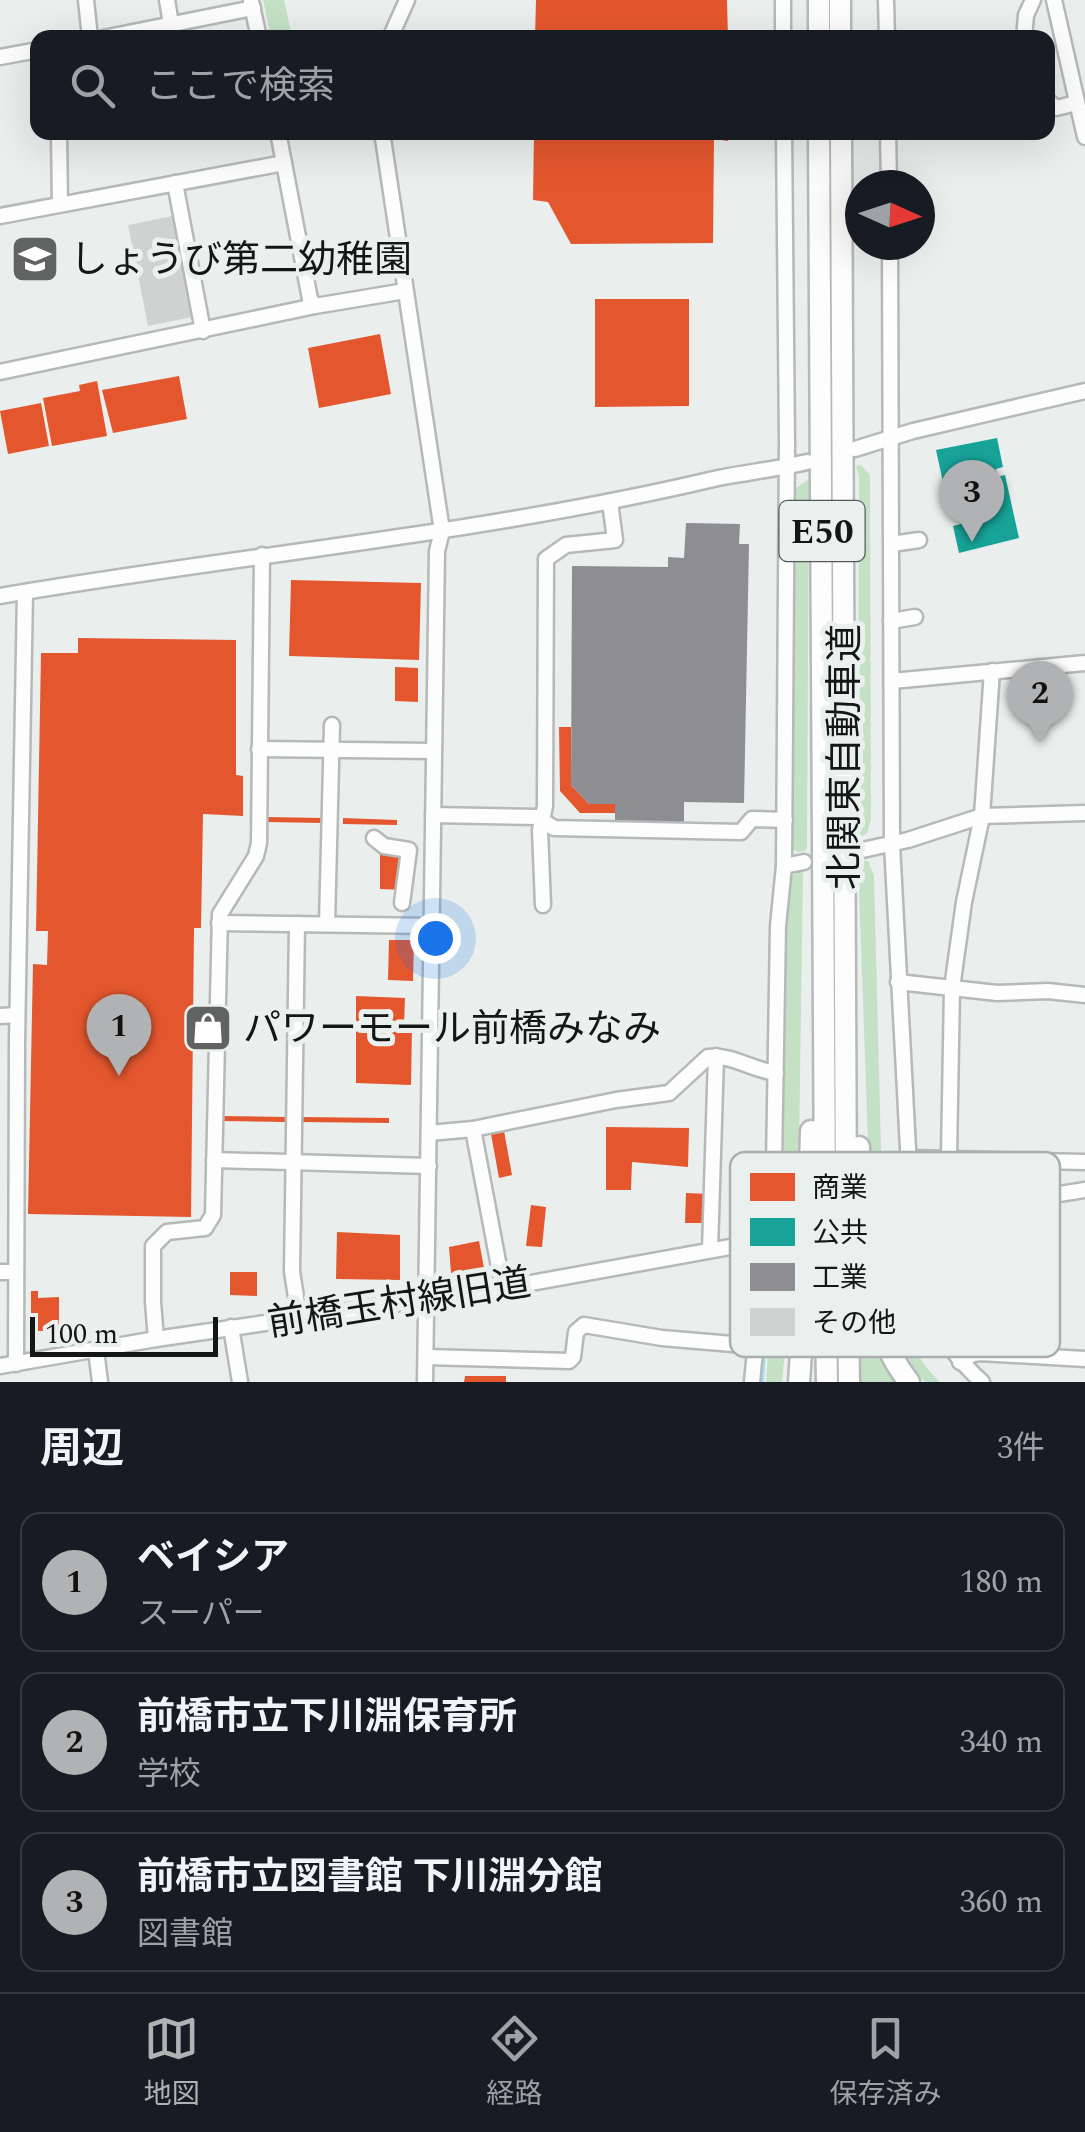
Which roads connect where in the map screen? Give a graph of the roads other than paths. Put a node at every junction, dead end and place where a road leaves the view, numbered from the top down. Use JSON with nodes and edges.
{"nodes":[{"id":1,"x":86,"y":0,"type":"edge"},
{"id":2,"x":167,"y":0,"type":"edge"},
{"id":3,"x":407,"y":0,"type":"edge"},
{"id":4,"x":783,"y":0,"type":"edge"},
{"id":5,"x":818,"y":0,"type":"edge"},
{"id":6,"x":840,"y":0,"type":"edge"},
{"id":7,"x":886,"y":0,"type":"edge"},
{"id":8,"x":1032,"y":0,"type":"edge"},
{"id":9,"x":1054,"y":0,"type":"edge"},
{"id":10,"x":252,"y":4,"type":"edge"},
{"id":11,"x":171,"y":24,"type":"junction"},
{"id":12,"x":89,"y":30,"type":"edge"},
{"id":13,"x":141,"y":30,"type":"edge"},
{"id":14,"x":257,"y":30,"type":"edge"},
{"id":15,"x":394,"y":30,"type":"edge"},
{"id":16,"x":783,"y":30,"type":"edge"},
{"id":17,"x":819,"y":30,"type":"edge"},
{"id":18,"x":840,"y":30,"type":"edge"},
{"id":19,"x":887,"y":30,"type":"edge"},
{"id":20,"x":1025,"y":30,"type":"edge"},
{"id":21,"x":30,"y":51,"type":"edge"},
{"id":22,"x":0,"y":57,"type":"edge"},
{"id":23,"x":1077,"y":103,"type":"junction"},
{"id":24,"x":1055,"y":107,"type":"edge"},
{"id":25,"x":1085,"y":137,"type":"edge"},
{"id":26,"x":59,"y":140,"type":"edge"},
{"id":27,"x":280,"y":140,"type":"edge"},
{"id":28,"x":383,"y":140,"type":"edge"},
{"id":29,"x":784,"y":140,"type":"edge"},
{"id":30,"x":820,"y":140,"type":"edge"},
{"id":31,"x":841,"y":140,"type":"edge"},
{"id":32,"x":888,"y":140,"type":"edge"},
{"id":33,"x":284,"y":163,"type":"junction"},
{"id":34,"x":889,"y":170,"type":"edge"},
{"id":35,"x":174,"y":183,"type":"junction"},
{"id":36,"x":60,"y":204,"type":"junction"},
{"id":37,"x":0,"y":216,"type":"edge"},
{"id":38,"x":890,"y":260,"type":"edge"},
{"id":39,"x":405,"y":290,"type":"junction"},
{"id":40,"x":315,"y":306,"type":"junction"},
{"id":41,"x":204,"y":331,"type":"junction"},
{"id":42,"x":0,"y":372,"type":"edge"},
{"id":43,"x":1085,"y":391,"type":"edge"},
{"id":44,"x":891,"y":438,"type":"junction"},
{"id":45,"x":855,"y":449,"type":"dead end"},
{"id":46,"x":808,"y":462,"type":"dead end"},
{"id":47,"x":787,"y":467,"type":"junction"},
{"id":48,"x":610,"y":502,"type":"junction"},
{"id":49,"x":442,"y":531,"type":"junction"},
{"id":50,"x":919,"y":540,"type":"dead end"},
{"id":51,"x":892,"y":544,"type":"junction"},
{"id":52,"x":262,"y":555,"type":"junction"},
{"id":53,"x":25,"y":592,"type":"junction"},
{"id":54,"x":0,"y":596,"type":"edge"},
{"id":55,"x":915,"y":617,"type":"dead end"},
{"id":56,"x":891,"y":622,"type":"junction"},
{"id":57,"x":1085,"y":663,"type":"edge"},
{"id":58,"x":992,"y":672,"type":"junction"},
{"id":59,"x":892,"y":681,"type":"junction"},
{"id":60,"x":332,"y":726,"type":"dead end"},
{"id":61,"x":259,"y":749,"type":"junction"},
{"id":62,"x":332,"y":750,"type":"junction"},
{"id":63,"x":434,"y":751,"type":"junction"},
{"id":64,"x":1085,"y":813,"type":"edge"},
{"id":65,"x":433,"y":815,"type":"junction"},
{"id":66,"x":982,"y":816,"type":"junction"},
{"id":67,"x":543,"y":819,"type":"junction"},
{"id":68,"x":785,"y":820,"type":"junction"},
{"id":69,"x":374,"y":838,"type":"dead end"},
{"id":70,"x":892,"y":844,"type":"junction"},
{"id":71,"x":858,"y":851,"type":"dead end"},
{"id":72,"x":804,"y":862,"type":"dead end"},
{"id":73,"x":784,"y":866,"type":"junction"},
{"id":74,"x":402,"y":903,"type":"dead end"},
{"id":75,"x":544,"y":905,"type":"dead end"},
{"id":76,"x":219,"y":923,"type":"junction"},
{"id":77,"x":297,"y":924,"type":"junction"},
{"id":78,"x":327,"y":924,"type":"junction"},
{"id":79,"x":432,"y":926,"type":"junction"},
{"id":80,"x":898,"y":982,"type":"junction"},
{"id":81,"x":952,"y":988,"type":"junction"},
{"id":82,"x":1085,"y":995,"type":"edge"},
{"id":83,"x":17,"y":1015,"type":"junction"},
{"id":84,"x":0,"y":1016,"type":"edge"},
{"id":85,"x":716,"y":1056,"type":"junction"},
{"id":86,"x":776,"y":1072,"type":"junction"},
{"id":87,"x":474,"y":1128,"type":"junction"},
{"id":88,"x":430,"y":1132,"type":"junction"},
{"id":89,"x":774,"y":1152,"type":"edge"},
{"id":90,"x":814,"y":1152,"type":"edge"},
{"id":91,"x":852,"y":1152,"type":"edge"},
{"id":92,"x":908,"y":1152,"type":"edge"},
{"id":93,"x":949,"y":1152,"type":"edge"},
{"id":94,"x":214,"y":1160,"type":"junction"},
{"id":95,"x":1060,"y":1161,"type":"edge"},
{"id":96,"x":292,"y":1162,"type":"junction"},
{"id":97,"x":1085,"y":1162,"type":"edge"},
{"id":98,"x":429,"y":1166,"type":"junction"},
{"id":99,"x":1085,"y":1190,"type":"edge"},
{"id":100,"x":1060,"y":1194,"type":"edge"},
{"id":101,"x":730,"y":1247,"type":"edge"},
{"id":102,"x":710,"y":1250,"type":"junction"},
{"id":103,"x":8,"y":1272,"type":"edge"},
{"id":104,"x":502,"y":1288,"type":"junction"},
{"id":105,"x":428,"y":1297,"type":"junction"},
{"id":106,"x":299,"y":1316,"type":"junction"},
{"id":107,"x":231,"y":1327,"type":"junction"},
{"id":108,"x":156,"y":1339,"type":"junction"},
{"id":109,"x":730,"y":1344,"type":"edge"},
{"id":110,"x":96,"y":1350,"type":"junction"},
{"id":111,"x":426,"y":1357,"type":"junction"},
{"id":112,"x":755,"y":1357,"type":"edge"},
{"id":113,"x":808,"y":1357,"type":"edge"},
{"id":114,"x":830,"y":1357,"type":"edge"},
{"id":115,"x":846,"y":1357,"type":"edge"},
{"id":116,"x":892,"y":1357,"type":"edge"},
{"id":117,"x":956,"y":1357,"type":"edge"},
{"id":118,"x":968,"y":1357,"type":"edge"},
{"id":119,"x":1050,"y":1357,"type":"edge"},
{"id":120,"x":1085,"y":1359,"type":"edge"},
{"id":121,"x":960,"y":1362,"type":"junction"},
{"id":122,"x":8,"y":1365,"type":"edge"},
{"id":123,"x":100,"y":1382,"type":"edge"},
{"id":124,"x":240,"y":1382,"type":"edge"},
{"id":125,"x":425,"y":1382,"type":"edge"},
{"id":126,"x":752,"y":1382,"type":"edge"},
{"id":127,"x":800,"y":1382,"type":"edge"},
{"id":128,"x":828,"y":1382,"type":"edge"},
{"id":129,"x":849,"y":1382,"type":"edge"},
{"id":130,"x":909,"y":1382,"type":"edge"},
{"id":131,"x":982,"y":1382,"type":"edge"}],
"edges":[{"from":1,"to":12,"type":"street"},
{"from":2,"to":11,"type":"street"},
{"from":3,"to":15,"type":"street"},
{"from":4,"to":16,"type":"street"},
{"from":5,"to":17,"type":"highway"},
{"from":6,"to":18,"type":"highway"},
{"from":7,"to":19,"type":"street"},
{"from":8,"to":20,"type":"street"},
{"from":9,"to":23,"type":"street"},
{"from":10,"to":11,"type":"street"},
{"from":10,"to":14,"type":"street"},
{"from":11,"to":13,"type":"street"},
{"from":21,"to":22,"type":"street"},
{"from":23,"to":24,"type":"street"},
{"from":23,"to":25,"type":"street"},
{"from":26,"to":36,"type":"street"},
{"from":27,"to":33,"type":"street"},
{"from":28,"to":39,"type":"street"},
{"from":29,"to":47,"type":"street"},
{"from":30,"to":90,"type":"highway","name":"北関東自動車道","number":"E50","bridge":true},
{"from":31,"to":91,"type":"highway","name":"北関東自動車道","number":"E50","bridge":true},
{"from":32,"to":34,"type":"street"},
{"from":33,"to":35,"type":"street"},
{"from":33,"to":40,"type":"street"},
{"from":35,"to":36,"type":"street"},
{"from":35,"to":41,"type":"street"},
{"from":36,"to":37,"type":"street"},
{"from":38,"to":44,"type":"street"},
{"from":39,"to":40,"type":"street"},
{"from":39,"to":49,"type":"street"},
{"from":40,"to":41,"type":"street"},
{"from":41,"to":42,"type":"street"},
{"from":43,"to":44,"type":"street"},
{"from":44,"to":45,"type":"street"},
{"from":44,"to":51,"type":"street"},
{"from":46,"to":47,"type":"street"},
{"from":47,"to":48,"type":"street"},
{"from":47,"to":68,"type":"street"},
{"from":48,"to":49,"type":"street"},
{"from":48,"to":67,"type":"street"},
{"from":49,"to":52,"type":"street"},
{"from":49,"to":63,"type":"street"},
{"from":50,"to":51,"type":"street"},
{"from":51,"to":56,"type":"street"},
{"from":52,"to":53,"type":"street"},
{"from":52,"to":61,"type":"street"},
{"from":53,"to":54,"type":"street"},
{"from":53,"to":83,"type":"street"},
{"from":55,"to":56,"type":"street"},
{"from":56,"to":59,"type":"street"},
{"from":57,"to":58,"type":"street"},
{"from":58,"to":59,"type":"street"},
{"from":58,"to":66,"type":"street"},
{"from":59,"to":70,"type":"street"},
{"from":60,"to":62,"type":"street"},
{"from":61,"to":62,"type":"street"},
{"from":61,"to":76,"type":"street"},
{"from":62,"to":63,"type":"street"},
{"from":62,"to":78,"type":"street"},
{"from":63,"to":65,"type":"street"},
{"from":64,"to":66,"type":"street"},
{"from":65,"to":67,"type":"street"},
{"from":65,"to":79,"type":"street"},
{"from":66,"to":70,"type":"street"},
{"from":66,"to":81,"type":"street"},
{"from":67,"to":68,"type":"street"},
{"from":67,"to":75,"type":"street"},
{"from":68,"to":73,"type":"street"},
{"from":69,"to":74,"type":"street"},
{"from":70,"to":71,"type":"street"},
{"from":70,"to":80,"type":"street"},
{"from":72,"to":73,"type":"street"},
{"from":73,"to":86,"type":"street"},
{"from":76,"to":77,"type":"street"},
{"from":76,"to":94,"type":"street"},
{"from":77,"to":78,"type":"street"},
{"from":77,"to":96,"type":"street"},
{"from":78,"to":79,"type":"street"},
{"from":79,"to":88,"type":"street"},
{"from":80,"to":81,"type":"street"},
{"from":80,"to":92,"type":"street"},
{"from":81,"to":82,"type":"street"},
{"from":81,"to":93,"type":"street"},
{"from":83,"to":84,"type":"street"},
{"from":83,"to":103,"type":"street"},
{"from":85,"to":86,"type":"street"},
{"from":85,"to":87,"type":"street"},
{"from":85,"to":102,"type":"street"},
{"from":86,"to":89,"type":"street"},
{"from":87,"to":88,"type":"street"},
{"from":87,"to":104,"type":"street"},
{"from":88,"to":98,"type":"street"},
{"from":94,"to":96,"type":"street"},
{"from":94,"to":108,"type":"street"},
{"from":95,"to":97,"type":"street"},
{"from":96,"to":98,"type":"street"},
{"from":96,"to":106,"type":"street"},
{"from":98,"to":105,"type":"street"},
{"from":99,"to":100,"type":"street"},
{"from":101,"to":102,"type":"street","name":"前橋玉村線旧道"},
{"from":102,"to":104,"type":"street","name":"前橋玉村線旧道"},
{"from":103,"to":122,"type":"street"},
{"from":104,"to":105,"type":"street","name":"前橋玉村線旧道"},
{"from":105,"to":106,"type":"street","name":"前橋玉村線旧道"},
{"from":105,"to":111,"type":"street"},
{"from":106,"to":107,"type":"street","name":"前橋玉村線旧道"},
{"from":107,"to":108,"type":"street","name":"前橋玉村線旧道"},
{"from":107,"to":124,"type":"street"},
{"from":108,"to":110,"type":"street","name":"前橋玉村線旧道"},
{"from":109,"to":111,"type":"street"},
{"from":110,"to":122,"type":"street","name":"前橋玉村線旧道"},
{"from":110,"to":123,"type":"street"},
{"from":111,"to":125,"type":"street"},
{"from":112,"to":126,"type":"street"},
{"from":113,"to":127,"type":"highway"},
{"from":114,"to":128,"type":"highway"},
{"from":115,"to":129,"type":"highway"},
{"from":116,"to":130,"type":"highway"},
{"from":117,"to":121,"type":"street"},
{"from":118,"to":121,"type":"street"},
{"from":119,"to":120,"type":"street"},
{"from":121,"to":131,"type":"street"}]}
